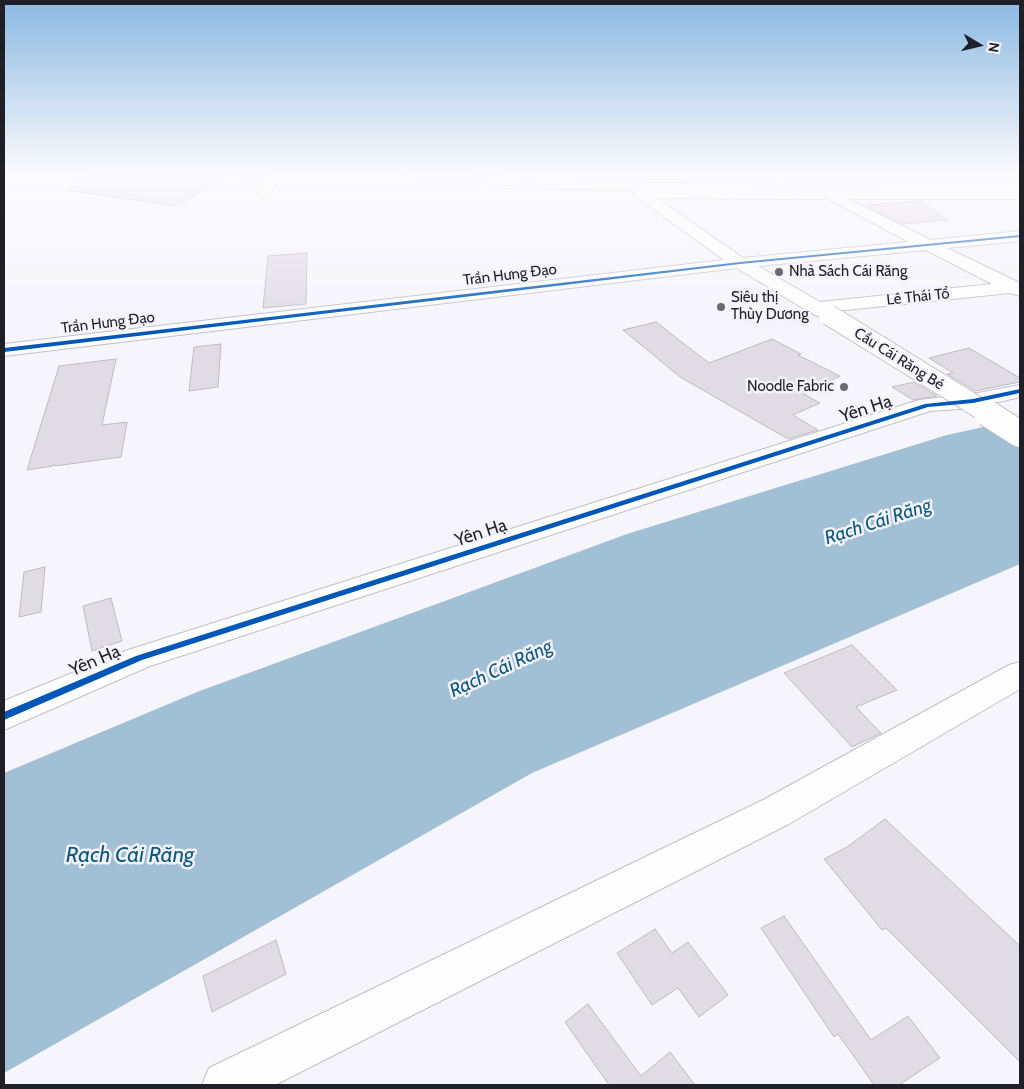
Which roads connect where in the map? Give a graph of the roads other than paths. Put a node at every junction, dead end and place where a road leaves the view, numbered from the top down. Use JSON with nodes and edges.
{"nodes":[{"id":1,"x":686,"y":225,"type":"edge"},
{"id":2,"x":887,"y":225,"type":"edge"},
{"id":3,"x":1020,"y":236,"type":"edge"},
{"id":4,"x":929,"y":246,"type":"junction"},
{"id":5,"x":740,"y":263,"type":"junction"},
{"id":6,"x":1018,"y":288,"type":"edge"},
{"id":7,"x":823,"y":312,"type":"junction"},
{"id":8,"x":4,"y":350,"type":"edge"},
{"id":9,"x":1020,"y":391,"type":"edge"},
{"id":10,"x":1020,"y":434,"type":"edge"},
{"id":11,"x":1020,"y":674,"type":"edge"},
{"id":12,"x":4,"y":716,"type":"edge"},
{"id":13,"x":226,"y":1085,"type":"edge"}],
"edges":[{"from":1,"to":5,"type":"main road","name":"Cầu Cái Răng Bé"},
{"from":2,"to":4,"type":"main road"},
{"from":3,"to":4,"type":"main road","name":"Trần Hưng Đạo"},
{"from":4,"to":5,"type":"main road","name":"Trần Hưng Đạo"},
{"from":4,"to":6,"type":"main road"},
{"from":5,"to":7,"type":"main road","name":"Cầu Cái Răng Bé"},
{"from":5,"to":8,"type":"main road","name":"Trần Hưng Đạo"},
{"from":6,"to":7,"type":"main road","name":"Lê Thái Tổ"},
{"from":7,"to":10,"type":"main road","name":"Cầu Cái Răng Bé","bridge":true},
{"from":9,"to":12,"type":"main road","name":"Yên Hạ"},
{"from":11,"to":13,"type":"main road"}]}
